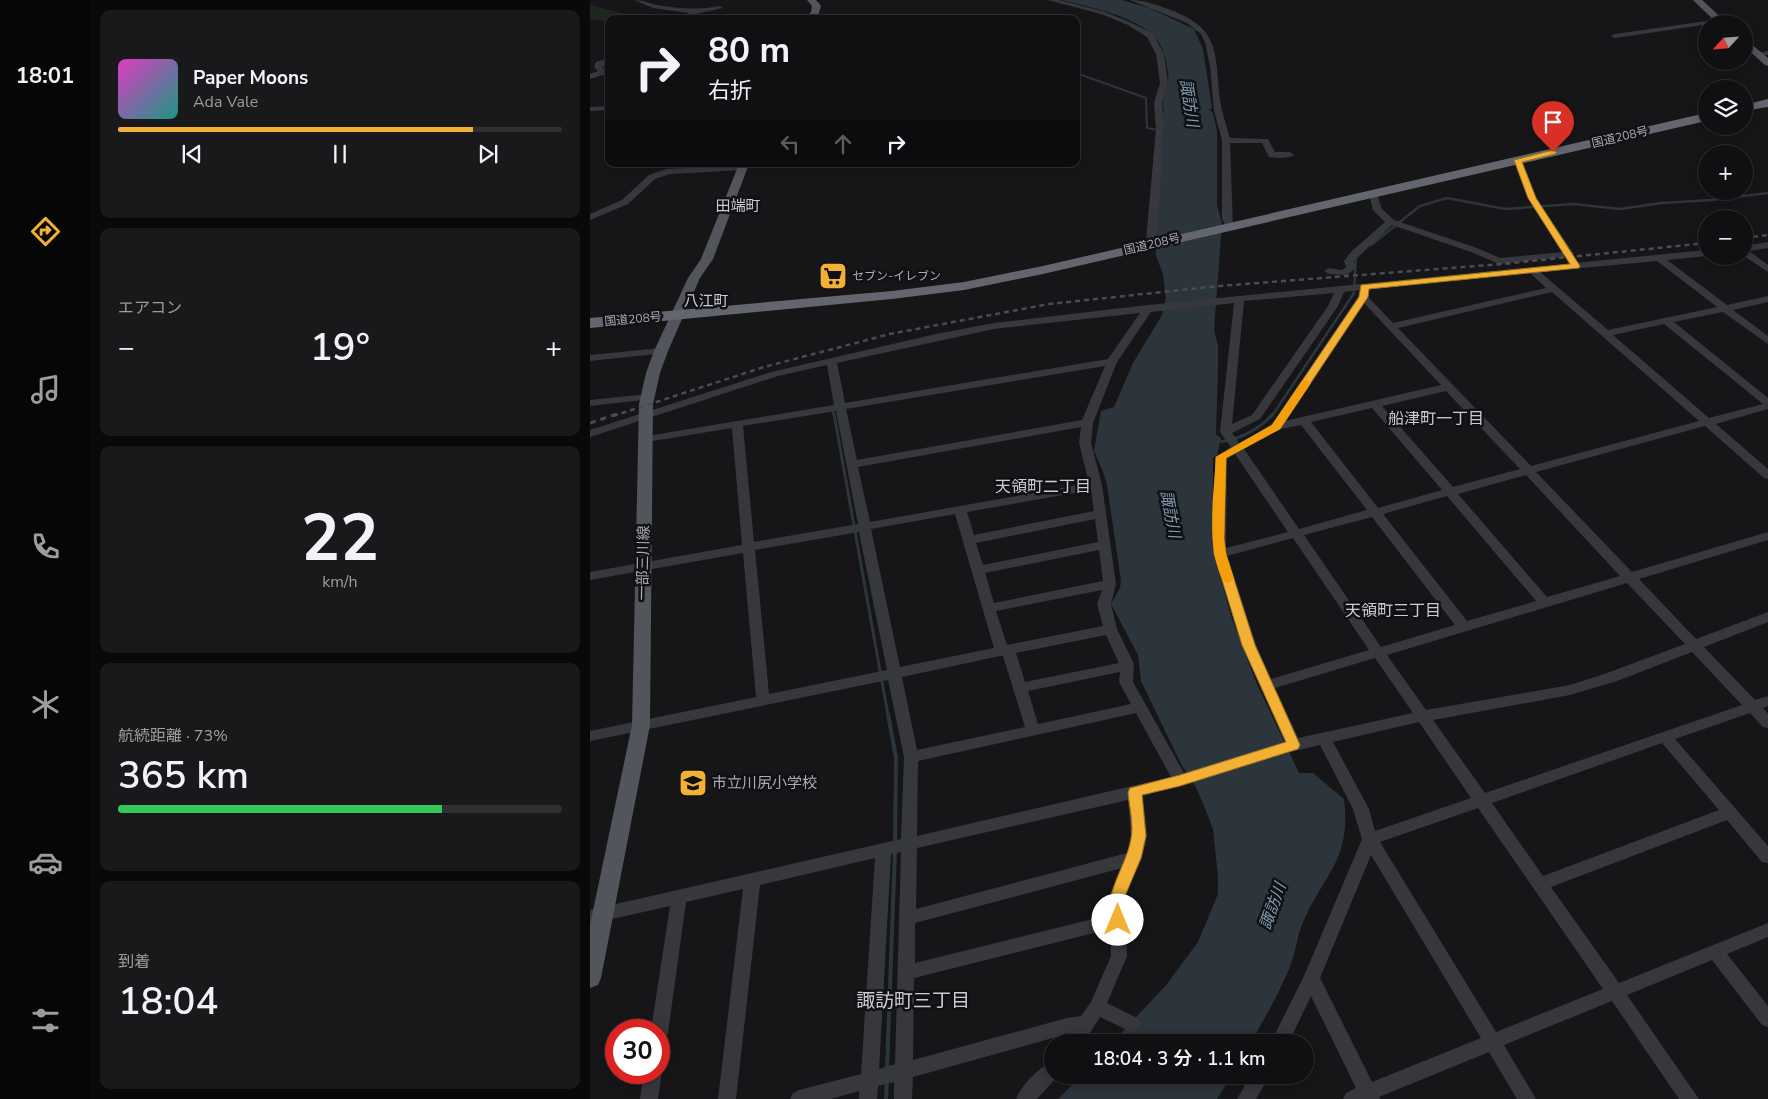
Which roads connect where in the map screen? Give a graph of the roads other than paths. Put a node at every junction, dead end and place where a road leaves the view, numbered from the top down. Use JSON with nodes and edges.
{"nodes":[{"id":1,"x":637,"y":0,"type":"edge"},
{"id":2,"x":811,"y":0,"type":"edge"},
{"id":3,"x":1051,"y":0,"type":"edge"},
{"id":4,"x":1132,"y":0,"type":"edge"},
{"id":5,"x":1697,"y":0,"type":"edge"},
{"id":6,"x":720,"y":8,"type":"dead end"},
{"id":7,"x":694,"y":12,"type":"junction"},
{"id":8,"x":691,"y":15,"type":"edge"},
{"id":9,"x":812,"y":15,"type":"edge"},
{"id":10,"x":1714,"y":15,"type":"edge"},
{"id":11,"x":1698,"y":25,"type":"edge"},
{"id":12,"x":1615,"y":36,"type":"dead end"},
{"id":13,"x":1763,"y":53,"type":"edge"},
{"id":14,"x":605,"y":62,"type":"edge"},
{"id":15,"x":1768,"y":63,"type":"edge"},
{"id":16,"x":605,"y":70,"type":"edge"},
{"id":17,"x":605,"y":71,"type":"edge"},
{"id":18,"x":590,"y":78,"type":"edge"},
{"id":19,"x":1768,"y":103,"type":"edge"},
{"id":20,"x":1753,"y":106,"type":"edge"},
{"id":21,"x":605,"y":108,"type":"edge"},
{"id":22,"x":590,"y":109,"type":"edge"},
{"id":23,"x":1698,"y":119,"type":"edge"},
{"id":24,"x":1226,"y":140,"type":"junction"},
{"id":25,"x":1290,"y":155,"type":"dead end"},
{"id":26,"x":1518,"y":160,"type":"junction"},
{"id":27,"x":671,"y":167,"type":"edge"},
{"id":28,"x":743,"y":167,"type":"edge"},
{"id":29,"x":1373,"y":194,"type":"junction"},
{"id":30,"x":590,"y":217,"type":"edge"},
{"id":31,"x":1391,"y":222,"type":"junction"},
{"id":32,"x":1226,"y":227,"type":"junction"},
{"id":33,"x":1155,"y":243,"type":"junction"},
{"id":34,"x":1768,"y":245,"type":"edge"},
{"id":35,"x":1753,"y":248,"type":"edge"},
{"id":36,"x":1569,"y":254,"type":"junction"},
{"id":37,"x":1698,"y":254,"type":"edge"},
{"id":38,"x":1660,"y":258,"type":"junction"},
{"id":39,"x":1753,"y":258,"type":"edge"},
{"id":40,"x":1576,"y":266,"type":"junction"},
{"id":41,"x":1768,"y":270,"type":"edge"},
{"id":42,"x":1329,"y":271,"type":"dead end"},
{"id":43,"x":1533,"y":271,"type":"junction"},
{"id":44,"x":1340,"y":289,"type":"junction"},
{"id":45,"x":1553,"y":289,"type":"junction"},
{"id":46,"x":1364,"y":292,"type":"junction"},
{"id":47,"x":1238,"y":299,"type":"junction"},
{"id":48,"x":1768,"y":299,"type":"edge"},
{"id":49,"x":1148,"y":308,"type":"junction"},
{"id":50,"x":1726,"y":308,"type":"junction"},
{"id":51,"x":677,"y":315,"type":"junction"},
{"id":52,"x":1666,"y":321,"type":"junction"},
{"id":53,"x":590,"y":323,"type":"edge"},
{"id":54,"x":1391,"y":326,"type":"junction"},
{"id":55,"x":1605,"y":334,"type":"junction"},
{"id":56,"x":1768,"y":341,"type":"edge"},
{"id":57,"x":661,"y":351,"type":"junction"},
{"id":58,"x":590,"y":358,"type":"edge"},
{"id":59,"x":831,"y":360,"type":"junction"},
{"id":60,"x":1112,"y":362,"type":"junction"},
{"id":61,"x":1448,"y":387,"type":"junction"},
{"id":62,"x":648,"y":397,"type":"junction"},
{"id":63,"x":590,"y":402,"type":"edge"},
{"id":64,"x":1376,"y":404,"type":"junction"},
{"id":65,"x":1768,"y":404,"type":"edge"},
{"id":66,"x":842,"y":406,"type":"junction"},
{"id":67,"x":647,"y":415,"type":"junction"},
{"id":68,"x":1304,"y":421,"type":"junction"},
{"id":69,"x":1707,"y":422,"type":"junction"},
{"id":70,"x":737,"y":423,"type":"junction"},
{"id":71,"x":1087,"y":423,"type":"junction"},
{"id":72,"x":1276,"y":427,"type":"junction"},
{"id":73,"x":1226,"y":432,"type":"junction"},
{"id":74,"x":590,"y":434,"type":"edge"},
{"id":75,"x":647,"y":438,"type":"junction"},
{"id":76,"x":1237,"y":448,"type":"junction"},
{"id":77,"x":853,"y":464,"type":"junction"},
{"id":78,"x":1526,"y":471,"type":"junction"},
{"id":79,"x":1768,"y":475,"type":"edge"},
{"id":80,"x":1096,"y":485,"type":"junction"},
{"id":81,"x":1450,"y":491,"type":"junction"},
{"id":82,"x":960,"y":510,"type":"junction"},
{"id":83,"x":1373,"y":512,"type":"junction"},
{"id":84,"x":1100,"y":514,"type":"junction"},
{"id":85,"x":864,"y":527,"type":"junction"},
{"id":86,"x":1296,"y":533,"type":"junction"},
{"id":87,"x":1768,"y":536,"type":"edge"},
{"id":88,"x":969,"y":540,"type":"junction"},
{"id":89,"x":1104,"y":545,"type":"junction"},
{"id":90,"x":749,"y":548,"type":"junction"},
{"id":91,"x":1220,"y":554,"type":"junction"},
{"id":92,"x":643,"y":566,"type":"junction"},
{"id":93,"x":978,"y":570,"type":"junction"},
{"id":94,"x":590,"y":576,"type":"edge"},
{"id":95,"x":1628,"y":577,"type":"junction"},
{"id":96,"x":1110,"y":584,"type":"junction"},
{"id":97,"x":1544,"y":602,"type":"junction"},
{"id":98,"x":989,"y":608,"type":"junction"},
{"id":99,"x":1768,"y":617,"type":"edge"},
{"id":100,"x":1463,"y":626,"type":"junction"},
{"id":101,"x":1110,"y":629,"type":"junction"},
{"id":102,"x":1695,"y":645,"type":"junction"},
{"id":103,"x":1005,"y":651,"type":"junction"},
{"id":104,"x":1377,"y":651,"type":"junction"},
{"id":105,"x":1127,"y":666,"type":"junction"},
{"id":106,"x":894,"y":674,"type":"junction"},
{"id":107,"x":1266,"y":686,"type":"junction"},
{"id":108,"x":1020,"y":688,"type":"junction"},
{"id":109,"x":763,"y":700,"type":"junction"},
{"id":110,"x":1768,"y":701,"type":"edge"},
{"id":111,"x":1752,"y":706,"type":"junction"},
{"id":112,"x":1140,"y":707,"type":"junction"},
{"id":113,"x":1424,"y":716,"type":"junction"},
{"id":114,"x":1768,"y":723,"type":"edge"},
{"id":115,"x":641,"y":725,"type":"junction"},
{"id":116,"x":1033,"y":730,"type":"junction"},
{"id":117,"x":590,"y":736,"type":"edge"},
{"id":118,"x":1665,"y":737,"type":"junction"},
{"id":119,"x":1324,"y":739,"type":"junction"},
{"id":120,"x":1292,"y":745,"type":"junction"},
{"id":121,"x":911,"y":757,"type":"junction"},
{"id":122,"x":1183,"y":779,"type":"junction"},
{"id":123,"x":1135,"y":792,"type":"junction"},
{"id":124,"x":1482,"y":802,"type":"junction"},
{"id":125,"x":1729,"y":813,"type":"junction"},
{"id":126,"x":1370,"y":839,"type":"junction"},
{"id":127,"x":910,"y":844,"type":"junction"},
{"id":128,"x":883,"y":850,"type":"junction"},
{"id":129,"x":1768,"y":857,"type":"edge"},
{"id":130,"x":1134,"y":858,"type":"junction"},
{"id":131,"x":752,"y":881,"type":"junction"},
{"id":132,"x":1538,"y":884,"type":"junction"},
{"id":133,"x":679,"y":897,"type":"junction"},
{"id":134,"x":596,"y":916,"type":"edge"},
{"id":135,"x":908,"y":918,"type":"junction"},
{"id":136,"x":1118,"y":920,"type":"junction"},
{"id":137,"x":1768,"y":930,"type":"edge"},
{"id":138,"x":1715,"y":951,"type":"junction"},
{"id":139,"x":906,"y":973,"type":"junction"},
{"id":140,"x":590,"y":978,"type":"edge"},
{"id":141,"x":1311,"y":978,"type":"junction"},
{"id":142,"x":1614,"y":991,"type":"junction"},
{"id":143,"x":1097,"y":1007,"type":"junction"},
{"id":144,"x":661,"y":1019,"type":"edge"},
{"id":145,"x":1768,"y":1019,"type":"edge"},
{"id":146,"x":1087,"y":1023,"type":"junction"},
{"id":147,"x":1131,"y":1024,"type":"dead end"},
{"id":148,"x":1079,"y":1034,"type":"edge"},
{"id":149,"x":1284,"y":1034,"type":"edge"},
{"id":150,"x":1492,"y":1041,"type":"junction"},
{"id":151,"x":904,"y":1071,"type":"junction"},
{"id":152,"x":1044,"y":1079,"type":"edge"},
{"id":153,"x":651,"y":1084,"type":"edge"},
{"id":154,"x":1255,"y":1084,"type":"edge"},
{"id":155,"x":869,"y":1090,"type":"edge"},
{"id":156,"x":1370,"y":1095,"type":"edge"},
{"id":157,"x":649,"y":1099,"type":"edge"},
{"id":158,"x":727,"y":1099,"type":"edge"},
{"id":159,"x":799,"y":1099,"type":"edge"},
{"id":160,"x":903,"y":1099,"type":"edge"},
{"id":161,"x":1026,"y":1099,"type":"edge"},
{"id":162,"x":1246,"y":1099,"type":"edge"},
{"id":163,"x":1352,"y":1099,"type":"edge"},
{"id":164,"x":1527,"y":1099,"type":"edge"},
{"id":165,"x":1690,"y":1099,"type":"edge"}],
"edges":[{"from":1,"to":7,"type":"street"},
{"from":2,"to":9,"type":"main road"},
{"from":3,"to":33,"type":"street"},
{"from":4,"to":24,"type":"street"},
{"from":5,"to":10,"type":"main road"},
{"from":6,"to":7,"type":"street"},
{"from":7,"to":8,"type":"street"},
{"from":11,"to":12,"type":"street"},
{"from":13,"to":15,"type":"main road"},
{"from":14,"to":16,"type":"street"},
{"from":17,"to":18,"type":"street"},
{"from":19,"to":20,"type":"highway"},
{"from":21,"to":22,"type":"street"},
{"from":23,"to":26,"type":"highway","name":"国道208号"},
{"from":24,"to":25,"type":"street"},
{"from":24,"to":32,"type":"street"},
{"from":26,"to":29,"type":"highway","name":"国道208号"},
{"from":26,"to":36,"type":"street"},
{"from":27,"to":30,"type":"street"},
{"from":28,"to":51,"type":"main road","name":"一部三川線"},
{"from":29,"to":31,"type":"street"},
{"from":29,"to":32,"type":"highway","name":"国道208号"},
{"from":31,"to":36,"type":"street"},
{"from":31,"to":42,"type":"street"},
{"from":32,"to":33,"type":"highway","name":"国道208号"},
{"from":33,"to":51,"type":"highway","name":"国道208号"},
{"from":34,"to":35,"type":"street"},
{"from":36,"to":40,"type":"street"},
{"from":37,"to":38,"type":"street"},
{"from":38,"to":40,"type":"street"},
{"from":38,"to":50,"type":"street"},
{"from":39,"to":41,"type":"street"},
{"from":40,"to":43,"type":"street"},
{"from":43,"to":45,"type":"street"},
{"from":43,"to":46,"type":"street"},
{"from":44,"to":46,"type":"street"},
{"from":44,"to":47,"type":"street"},
{"from":44,"to":73,"type":"street"},
{"from":45,"to":54,"type":"street"},
{"from":45,"to":55,"type":"street"},
{"from":46,"to":54,"type":"street"},
{"from":46,"to":72,"type":"street"},
{"from":47,"to":49,"type":"street"},
{"from":47,"to":73,"type":"street"},
{"from":48,"to":50,"type":"street"},
{"from":49,"to":59,"type":"street"},
{"from":49,"to":60,"type":"street"},
{"from":50,"to":52,"type":"street"},
{"from":50,"to":56,"type":"street"},
{"from":51,"to":53,"type":"highway","name":"国道208号"},
{"from":51,"to":57,"type":"main road","name":"一部三川線"},
{"from":52,"to":55,"type":"street"},
{"from":52,"to":65,"type":"street"},
{"from":54,"to":61,"type":"street"},
{"from":55,"to":69,"type":"street"},
{"from":57,"to":58,"type":"street"},
{"from":57,"to":62,"type":"main road","name":"一部三川線"},
{"from":59,"to":66,"type":"street"},
{"from":59,"to":67,"type":"street"},
{"from":60,"to":66,"type":"street"},
{"from":60,"to":71,"type":"street"},
{"from":61,"to":64,"type":"street"},
{"from":61,"to":78,"type":"street"},
{"from":62,"to":63,"type":"street"},
{"from":62,"to":67,"type":"main road","name":"一部三川線"},
{"from":64,"to":68,"type":"street"},
{"from":64,"to":81,"type":"street"},
{"from":65,"to":69,"type":"street"},
{"from":66,"to":70,"type":"street"},
{"from":66,"to":77,"type":"street"},
{"from":67,"to":74,"type":"street"},
{"from":67,"to":75,"type":"main road","name":"一部三川線"},
{"from":68,"to":72,"type":"street"},
{"from":68,"to":83,"type":"street"},
{"from":69,"to":78,"type":"street"},
{"from":69,"to":79,"type":"street"},
{"from":70,"to":75,"type":"street"},
{"from":70,"to":90,"type":"street"},
{"from":71,"to":77,"type":"street"},
{"from":71,"to":80,"type":"street"},
{"from":72,"to":76,"type":"street"},
{"from":73,"to":76,"type":"street"},
{"from":75,"to":92,"type":"main road","name":"一部三川線"},
{"from":76,"to":86,"type":"street"},
{"from":76,"to":91,"type":"street"},
{"from":77,"to":85,"type":"street"},
{"from":78,"to":81,"type":"street"},
{"from":78,"to":95,"type":"street"},
{"from":80,"to":82,"type":"street"},
{"from":80,"to":84,"type":"street"},
{"from":81,"to":83,"type":"street"},
{"from":81,"to":97,"type":"street"},
{"from":82,"to":85,"type":"street"},
{"from":82,"to":88,"type":"street"},
{"from":83,"to":86,"type":"street"},
{"from":83,"to":100,"type":"street"},
{"from":84,"to":88,"type":"street"},
{"from":84,"to":89,"type":"street"},
{"from":85,"to":90,"type":"street"},
{"from":85,"to":106,"type":"street"},
{"from":86,"to":91,"type":"street"},
{"from":86,"to":104,"type":"street"},
{"from":87,"to":95,"type":"street"},
{"from":88,"to":93,"type":"street"},
{"from":89,"to":93,"type":"street"},
{"from":89,"to":96,"type":"street"},
{"from":90,"to":92,"type":"street"},
{"from":90,"to":109,"type":"street"},
{"from":91,"to":107,"type":"street"},
{"from":92,"to":94,"type":"street"},
{"from":92,"to":115,"type":"main road","name":"一部三川線"},
{"from":93,"to":98,"type":"street"},
{"from":95,"to":97,"type":"street"},
{"from":95,"to":102,"type":"street"},
{"from":96,"to":98,"type":"street"},
{"from":96,"to":101,"type":"street"},
{"from":97,"to":100,"type":"street"},
{"from":98,"to":103,"type":"street"},
{"from":99,"to":102,"type":"street"},
{"from":100,"to":104,"type":"street"},
{"from":101,"to":103,"type":"street"},
{"from":101,"to":105,"type":"street"},
{"from":102,"to":111,"type":"street"},
{"from":102,"to":113,"type":"street"},
{"from":103,"to":106,"type":"street"},
{"from":103,"to":108,"type":"street"},
{"from":104,"to":107,"type":"street"},
{"from":104,"to":113,"type":"street"},
{"from":105,"to":108,"type":"street"},
{"from":105,"to":112,"type":"street"},
{"from":106,"to":109,"type":"street"},
{"from":106,"to":121,"type":"street"},
{"from":107,"to":120,"type":"street"},
{"from":108,"to":116,"type":"street"},
{"from":109,"to":115,"type":"street"},
{"from":110,"to":111,"type":"street"},
{"from":111,"to":114,"type":"street"},
{"from":111,"to":118,"type":"street"},
{"from":112,"to":116,"type":"street"},
{"from":112,"to":122,"type":"street"},
{"from":113,"to":119,"type":"street"},
{"from":113,"to":124,"type":"street"},
{"from":115,"to":117,"type":"street"},
{"from":115,"to":134,"type":"main road","name":"一部三川線"},
{"from":116,"to":121,"type":"street"},
{"from":118,"to":124,"type":"street"},
{"from":118,"to":125,"type":"street"},
{"from":119,"to":120,"type":"street"},
{"from":119,"to":126,"type":"street"},
{"from":120,"to":122,"type":"street"},
{"from":121,"to":127,"type":"street"},
{"from":122,"to":123,"type":"street"},
{"from":123,"to":127,"type":"street"},
{"from":123,"to":130,"type":"street"},
{"from":124,"to":126,"type":"street"},
{"from":124,"to":132,"type":"street"},
{"from":125,"to":129,"type":"street"},
{"from":125,"to":132,"type":"street"},
{"from":126,"to":141,"type":"street"},
{"from":126,"to":150,"type":"street"},
{"from":127,"to":128,"type":"street"},
{"from":127,"to":135,"type":"street"},
{"from":128,"to":131,"type":"street"},
{"from":128,"to":155,"type":"street"},
{"from":130,"to":135,"type":"street"},
{"from":130,"to":136,"type":"street"},
{"from":131,"to":133,"type":"street"},
{"from":131,"to":158,"type":"street"},
{"from":132,"to":142,"type":"street"},
{"from":133,"to":134,"type":"street"},
{"from":133,"to":144,"type":"street"},
{"from":134,"to":140,"type":"main road","name":"一部三川線"},
{"from":135,"to":139,"type":"street"},
{"from":136,"to":139,"type":"street"},
{"from":136,"to":143,"type":"street"},
{"from":137,"to":138,"type":"street"},
{"from":138,"to":142,"type":"street"},
{"from":138,"to":145,"type":"street"},
{"from":139,"to":151,"type":"street"},
{"from":141,"to":149,"type":"street"},
{"from":141,"to":156,"type":"street"},
{"from":142,"to":150,"type":"street"},
{"from":142,"to":165,"type":"street"},
{"from":143,"to":146,"type":"street"},
{"from":143,"to":147,"type":"street"},
{"from":146,"to":148,"type":"street"},
{"from":146,"to":151,"type":"street"},
{"from":150,"to":156,"type":"street"},
{"from":150,"to":164,"type":"street"},
{"from":151,"to":155,"type":"street"},
{"from":151,"to":160,"type":"street"},
{"from":152,"to":161,"type":"street"},
{"from":153,"to":157,"type":"street"},
{"from":154,"to":162,"type":"street"},
{"from":155,"to":159,"type":"street"},
{"from":156,"to":163,"type":"street"}]}
